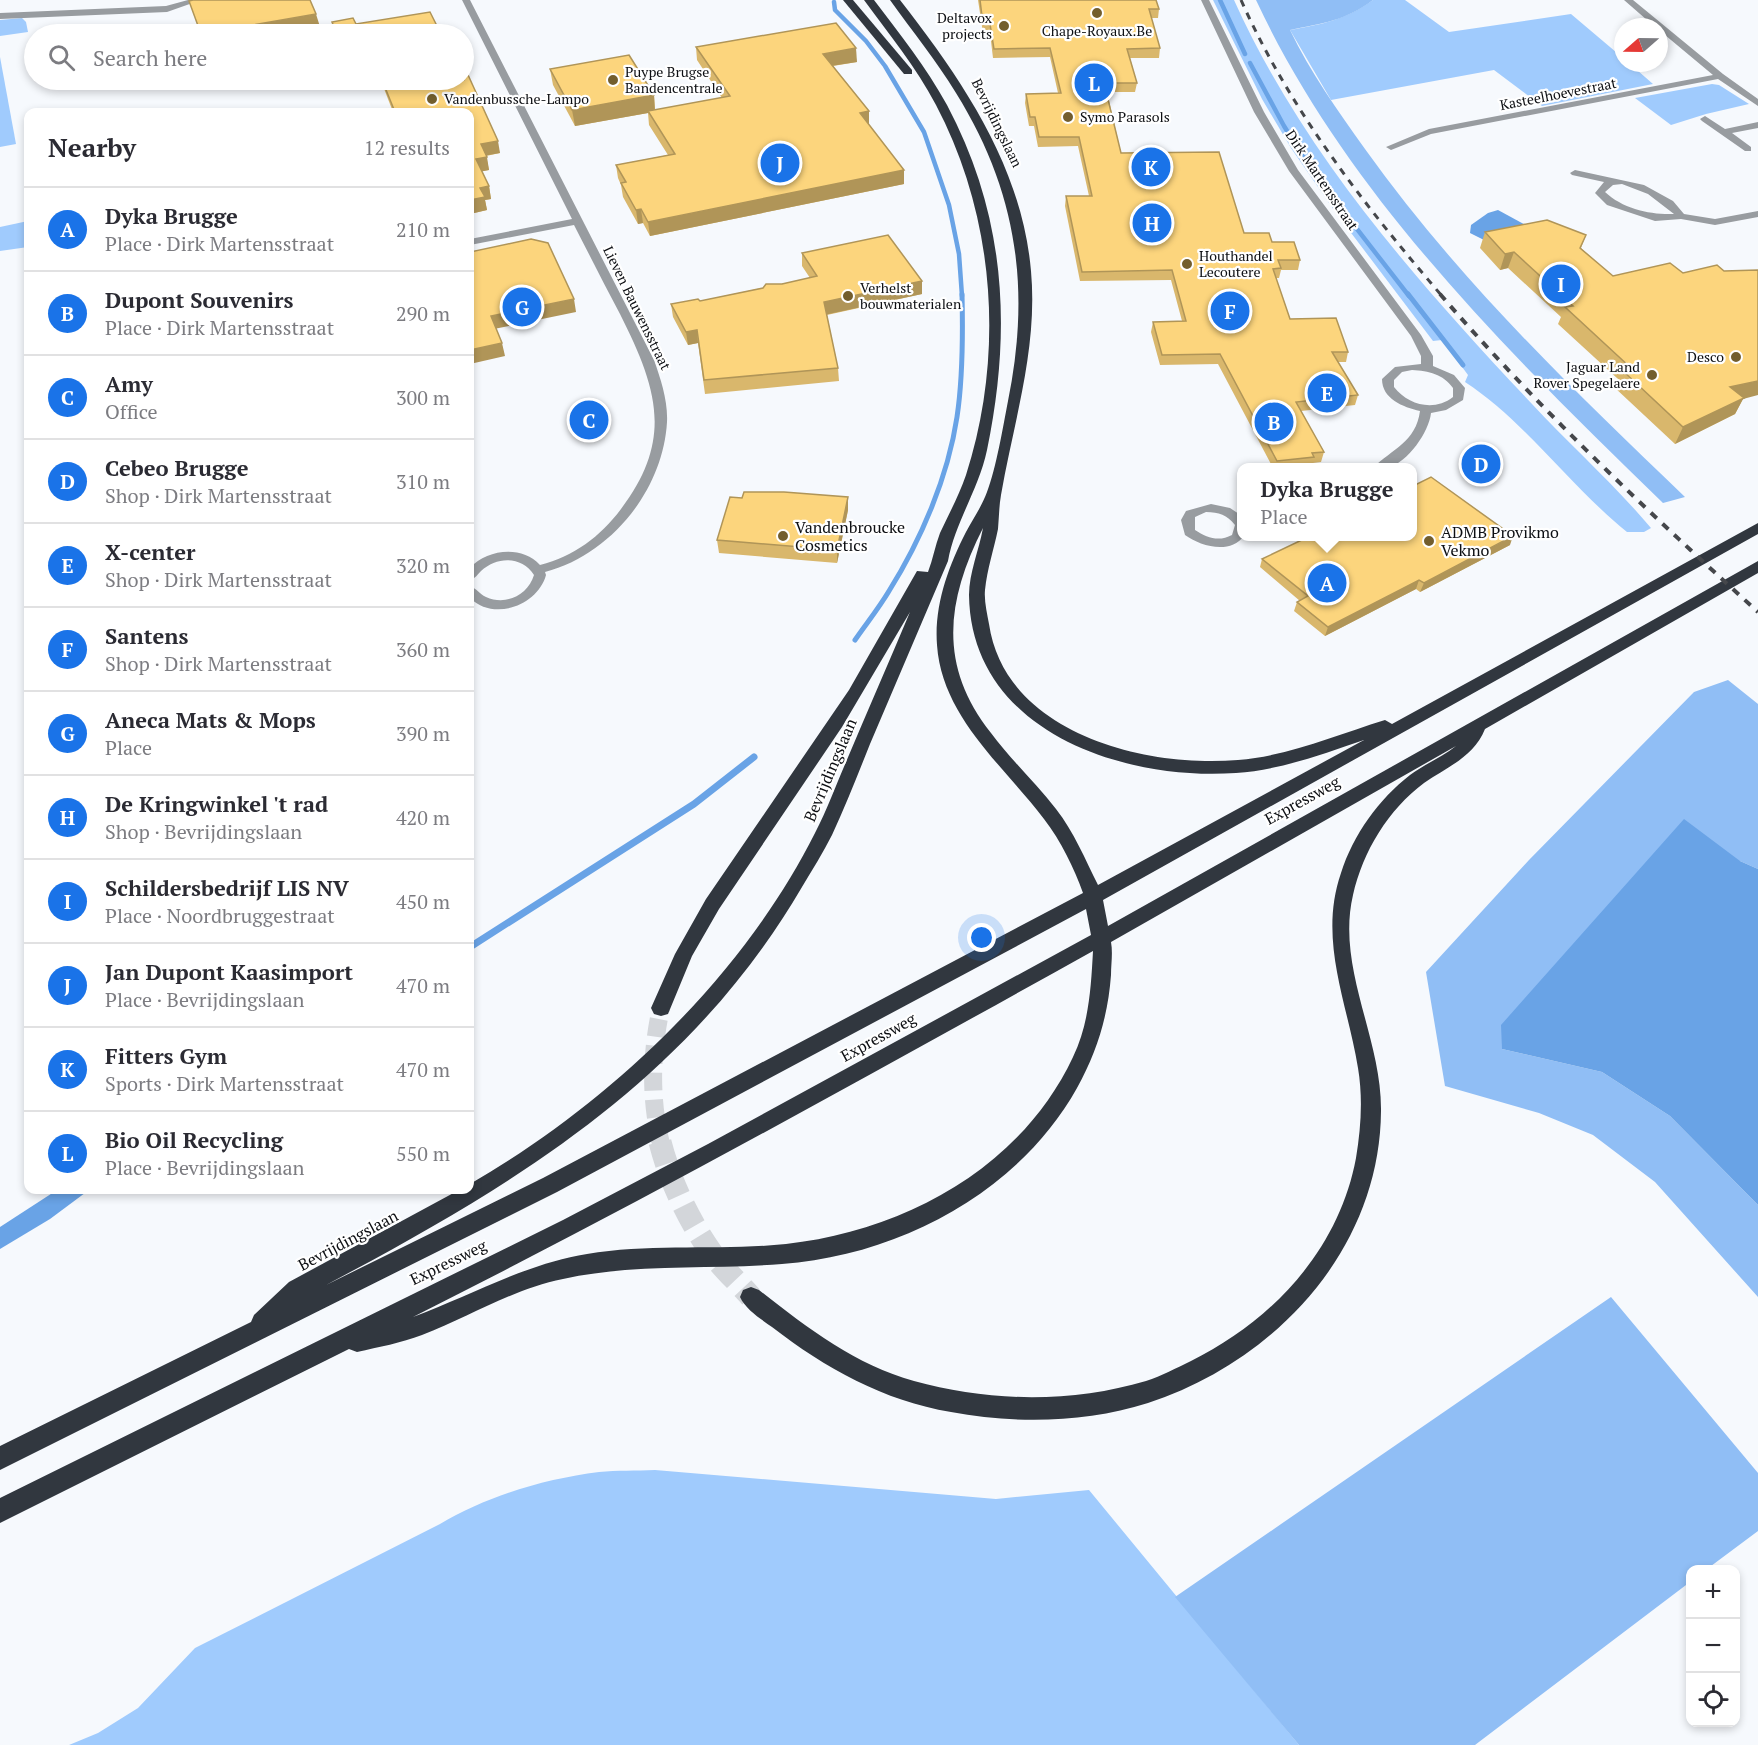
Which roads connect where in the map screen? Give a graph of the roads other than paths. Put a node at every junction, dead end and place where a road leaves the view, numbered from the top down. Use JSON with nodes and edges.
{"nodes":[{"id":1,"x":197,"y":0,"type":"edge"},
{"id":2,"x":466,"y":0,"type":"edge"},
{"id":3,"x":846,"y":0,"type":"edge"},
{"id":4,"x":869,"y":0,"type":"edge"},
{"id":5,"x":895,"y":0,"type":"edge"},
{"id":6,"x":1205,"y":0,"type":"edge"},
{"id":7,"x":1628,"y":0,"type":"edge"},
{"id":8,"x":914,"y":5,"type":"dead end"},
{"id":9,"x":0,"y":16,"type":"edge"},
{"id":10,"x":936,"y":51,"type":"junction"},
{"id":11,"x":1720,"y":76,"type":"junction"},
{"id":12,"x":1758,"y":102,"type":"edge"},
{"id":13,"x":1705,"y":119,"type":"dead end"},
{"id":14,"x":1758,"y":125,"type":"edge"},
{"id":15,"x":955,"y":129,"type":"junction"},
{"id":16,"x":1724,"y":132,"type":"junction"},
{"id":17,"x":1391,"y":147,"type":"dead end"},
{"id":18,"x":1748,"y":149,"type":"dead end"},
{"id":19,"x":1575,"y":173,"type":"dead end"},
{"id":20,"x":1614,"y":181,"type":"junction"},
{"id":21,"x":1758,"y":213,"type":"edge"},
{"id":22,"x":1681,"y":216,"type":"junction"},
{"id":23,"x":577,"y":221,"type":"junction"},
{"id":24,"x":474,"y":241,"type":"edge"},
{"id":25,"x":1427,"y":368,"type":"junction"},
{"id":26,"x":1426,"y":409,"type":"junction"},
{"id":27,"x":1387,"y":463,"type":"edge"},
{"id":28,"x":994,"y":493,"type":"junction"},
{"id":29,"x":1758,"y":528,"type":"edge"},
{"id":30,"x":943,"y":541,"type":"junction"},
{"id":31,"x":1758,"y":566,"type":"edge"},
{"id":32,"x":538,"y":570,"type":"junction"},
{"id":33,"x":474,"y":572,"type":"edge"},
{"id":34,"x":474,"y":595,"type":"edge"},
{"id":35,"x":1428,"y":711,"type":"junction"},
{"id":36,"x":1481,"y":724,"type":"junction"},
{"id":37,"x":660,"y":1008,"type":"tunnel mouth"},
{"id":38,"x":474,"y":1192,"type":"edge"},
{"id":39,"x":471,"y":1194,"type":"edge"},
{"id":40,"x":751,"y":1297,"type":"tunnel mouth"},
{"id":41,"x":248,"y":1336,"type":"junction"},
{"id":42,"x":322,"y":1350,"type":"junction"},
{"id":43,"x":0,"y":1458,"type":"edge"},
{"id":44,"x":0,"y":1510,"type":"edge"}],
"edges":[{"from":1,"to":9,"type":"street"},
{"from":2,"to":23,"type":"street","name":"Lieven Bauwensstraat"},
{"from":3,"to":15,"type":"highway"},
{"from":4,"to":15,"type":"highway","name":"Bevrijdingslaan"},
{"from":5,"to":10,"type":"highway","name":"Bevrijdingslaan"},
{"from":6,"to":25,"type":"street","name":"Dirk Martensstraat"},
{"from":7,"to":11,"type":"street"},
{"from":8,"to":10,"type":"highway"},
{"from":10,"to":28,"type":"highway","name":"Bevrijdingslaan"},
{"from":11,"to":12,"type":"street"},
{"from":11,"to":17,"type":"street","name":"Kasteelhoevestraat"},
{"from":13,"to":16,"type":"street"},
{"from":14,"to":16,"type":"street"},
{"from":15,"to":30,"type":"highway","name":"Bevrijdingslaan"},
{"from":16,"to":18,"type":"street"},
{"from":19,"to":20,"type":"street"},
{"from":20,"to":22,"type":"street"},
{"from":20,"to":22,"type":"street"},
{"from":21,"to":22,"type":"street"},
{"from":23,"to":24,"type":"street"},
{"from":23,"to":32,"type":"street","name":"Lieven Bauwensstraat"},
{"from":25,"to":26,"type":"street"},
{"from":25,"to":26,"type":"street"},
{"from":26,"to":27,"type":"street"},
{"from":28,"to":35,"type":"highway"},
{"from":28,"to":42,"type":"highway"},
{"from":29,"to":35,"type":"highway","name":"Expressweg"},
{"from":30,"to":37,"type":"highway"},
{"from":30,"to":38,"type":"highway","name":"Bevrijdingslaan"},
{"from":31,"to":36,"type":"highway","name":"Expressweg"},
{"from":32,"to":33,"type":"street"},
{"from":32,"to":34,"type":"street"},
{"from":35,"to":41,"type":"highway","name":"Expressweg"},
{"from":36,"to":40,"type":"highway"},
{"from":36,"to":42,"type":"highway","name":"Expressweg"},
{"from":39,"to":41,"type":"highway","name":"Bevrijdingslaan"},
{"from":41,"to":43,"type":"highway","name":"Expressweg"},
{"from":42,"to":44,"type":"highway","name":"Expressweg"}]}
